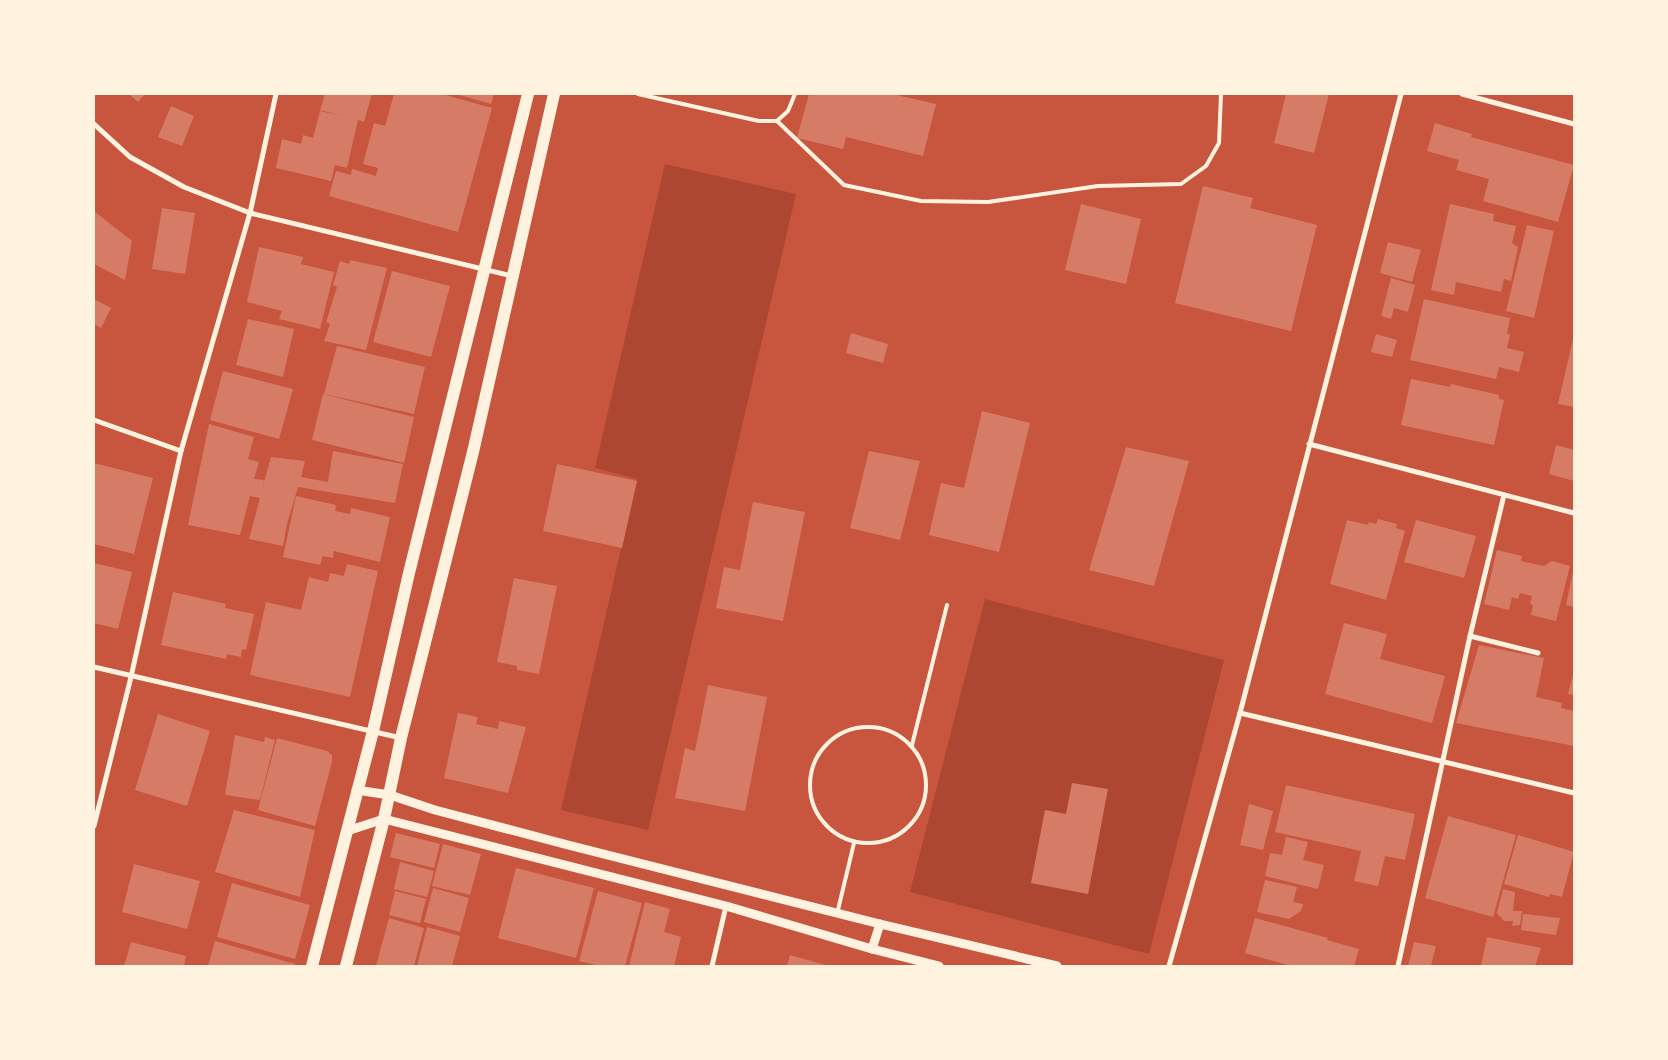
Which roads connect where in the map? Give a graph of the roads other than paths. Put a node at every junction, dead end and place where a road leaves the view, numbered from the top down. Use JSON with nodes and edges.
{"nodes":[{"id":1,"x":276,"y":94,"type":"edge"},
{"id":2,"x":528,"y":94,"type":"edge"},
{"id":3,"x":554,"y":94,"type":"edge"},
{"id":4,"x":638,"y":94,"type":"edge"},
{"id":5,"x":795,"y":94,"type":"edge"},
{"id":6,"x":1221,"y":94,"type":"edge"},
{"id":7,"x":1401,"y":94,"type":"edge"},
{"id":8,"x":1462,"y":94,"type":"edge"},
{"id":9,"x":777,"y":121,"type":"junction"},
{"id":10,"x":94,"y":124,"type":"edge"},
{"id":11,"x":1574,"y":124,"type":"edge"},
{"id":12,"x":250,"y":214,"type":"junction"},
{"id":13,"x":485,"y":270,"type":"junction"},
{"id":14,"x":512,"y":276,"type":"junction"},
{"id":15,"x":94,"y":420,"type":"edge"},
{"id":16,"x":1309,"y":444,"type":"junction"},
{"id":17,"x":181,"y":451,"type":"junction"},
{"id":18,"x":1504,"y":495,"type":"junction"},
{"id":19,"x":1574,"y":513,"type":"edge"},
{"id":20,"x":947,"y":605,"type":"dead end"},
{"id":21,"x":1470,"y":636,"type":"junction"},
{"id":22,"x":1538,"y":652,"type":"dead end"},
{"id":23,"x":94,"y":668,"type":"edge"},
{"id":24,"x":131,"y":676,"type":"junction"},
{"id":25,"x":1240,"y":713,"type":"junction"},
{"id":26,"x":372,"y":731,"type":"junction"},
{"id":27,"x":401,"y":738,"type":"junction"},
{"id":28,"x":912,"y":745,"type":"junction"},
{"id":29,"x":1444,"y":762,"type":"junction"},
{"id":30,"x":356,"y":790,"type":"junction"},
{"id":31,"x":1574,"y":793,"type":"edge"},
{"id":32,"x":390,"y":795,"type":"junction"},
{"id":33,"x":384,"y":820,"type":"junction"},
{"id":34,"x":94,"y":826,"type":"edge"},
{"id":35,"x":347,"y":831,"type":"junction"},
{"id":36,"x":854,"y":843,"type":"junction"},
{"id":37,"x":726,"y":906,"type":"junction"},
{"id":38,"x":838,"y":914,"type":"junction"},
{"id":39,"x":880,"y":924,"type":"junction"},
{"id":40,"x":872,"y":949,"type":"junction"},
{"id":41,"x":312,"y":966,"type":"edge"},
{"id":42,"x":346,"y":966,"type":"edge"},
{"id":43,"x":712,"y":966,"type":"edge"},
{"id":44,"x":939,"y":966,"type":"edge"},
{"id":45,"x":1057,"y":966,"type":"edge"},
{"id":46,"x":1169,"y":966,"type":"edge"},
{"id":47,"x":1398,"y":966,"type":"edge"}],
"edges":[{"from":1,"to":12,"type":"street"},
{"from":2,"to":13,"type":"main road"},
{"from":3,"to":14,"type":"main road"},
{"from":4,"to":9,"type":"lane"},
{"from":5,"to":9,"type":"lane"},
{"from":6,"to":9,"type":"lane"},
{"from":7,"to":16,"type":"street"},
{"from":8,"to":11,"type":"street"},
{"from":10,"to":12,"type":"street"},
{"from":12,"to":13,"type":"street"},
{"from":12,"to":17,"type":"street"},
{"from":13,"to":14,"type":"street"},
{"from":13,"to":26,"type":"main road"},
{"from":14,"to":27,"type":"main road"},
{"from":15,"to":17,"type":"street"},
{"from":16,"to":18,"type":"street"},
{"from":16,"to":25,"type":"street"},
{"from":17,"to":24,"type":"street"},
{"from":18,"to":19,"type":"street"},
{"from":18,"to":21,"type":"street"},
{"from":20,"to":28,"type":"lane"},
{"from":21,"to":22,"type":"street"},
{"from":21,"to":29,"type":"street"},
{"from":23,"to":24,"type":"street"},
{"from":24,"to":26,"type":"street"},
{"from":24,"to":34,"type":"street"},
{"from":25,"to":29,"type":"street"},
{"from":25,"to":46,"type":"street"},
{"from":26,"to":27,"type":"street"},
{"from":26,"to":30,"type":"main road"},
{"from":27,"to":32,"type":"main road"},
{"from":28,"to":36,"type":"lane"},
{"from":28,"to":36,"type":"lane"},
{"from":29,"to":31,"type":"street"},
{"from":29,"to":47,"type":"street"},
{"from":30,"to":32,"type":"street"},
{"from":30,"to":35,"type":"main road"},
{"from":32,"to":33,"type":"main road"},
{"from":32,"to":38,"type":"street"},
{"from":33,"to":35,"type":"street"},
{"from":33,"to":37,"type":"street"},
{"from":33,"to":42,"type":"main road"},
{"from":35,"to":41,"type":"main road"},
{"from":36,"to":38,"type":"lane"},
{"from":37,"to":40,"type":"street"},
{"from":37,"to":43,"type":"street"},
{"from":38,"to":39,"type":"street"},
{"from":39,"to":40,"type":"street"},
{"from":39,"to":45,"type":"street"},
{"from":40,"to":44,"type":"street"}]}
